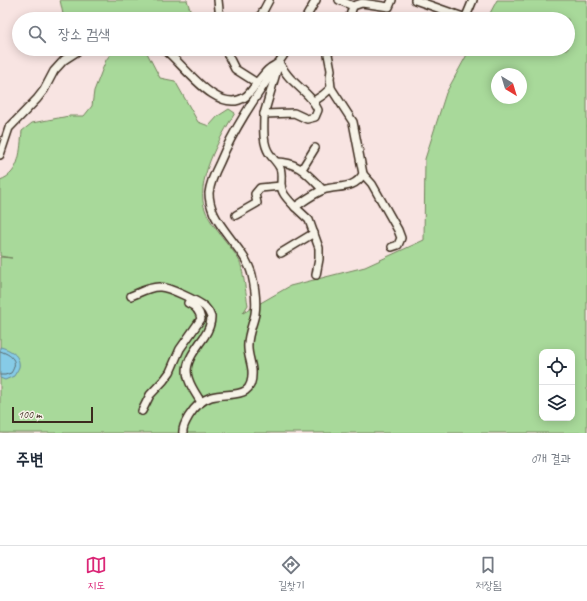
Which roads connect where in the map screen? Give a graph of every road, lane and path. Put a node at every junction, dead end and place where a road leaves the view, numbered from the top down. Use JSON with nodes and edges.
{"nodes":[{"id":1,"x":218,"y":0,"type":"edge"},
{"id":2,"x":269,"y":0,"type":"edge"},
{"id":3,"x":316,"y":0,"type":"edge"},
{"id":4,"x":339,"y":0,"type":"edge"},
{"id":5,"x":392,"y":0,"type":"edge"},
{"id":6,"x":415,"y":0,"type":"edge"},
{"id":7,"x":472,"y":0,"type":"edge"},
{"id":8,"x":353,"y":6,"type":"junction"},
{"id":9,"x":219,"y":12,"type":"edge"},
{"id":10,"x":263,"y":12,"type":"edge"},
{"id":11,"x":309,"y":12,"type":"edge"},
{"id":12,"x":351,"y":12,"type":"edge"},
{"id":13,"x":447,"y":12,"type":"edge"},
{"id":14,"x":468,"y":12,"type":"edge"},
{"id":15,"x":71,"y":56,"type":"edge"},
{"id":16,"x":172,"y":56,"type":"edge"},
{"id":17,"x":228,"y":56,"type":"edge"},
{"id":18,"x":283,"y":56,"type":"edge"},
{"id":19,"x":328,"y":56,"type":"edge"},
{"id":20,"x":279,"y":63,"type":"junction"},
{"id":21,"x":257,"y":83,"type":"junction"},
{"id":22,"x":331,"y":88,"type":"junction"},
{"id":23,"x":314,"y":101,"type":"junction"},
{"id":24,"x":264,"y":114,"type":"junction"},
{"id":25,"x":315,"y":148,"type":"dead end"},
{"id":26,"x":0,"y":155,"type":"edge"},
{"id":27,"x":277,"y":162,"type":"junction"},
{"id":28,"x":302,"y":169,"type":"junction"},
{"id":29,"x":363,"y":174,"type":"junction"},
{"id":30,"x":281,"y":186,"type":"junction"},
{"id":31,"x":323,"y":190,"type":"junction"},
{"id":32,"x":295,"y":207,"type":"junction"},
{"id":33,"x":236,"y":214,"type":"dead end"},
{"id":34,"x":314,"y":233,"type":"junction"},
{"id":35,"x":392,"y":247,"type":"dead end"},
{"id":36,"x":281,"y":253,"type":"dead end"},
{"id":37,"x":316,"y":276,"type":"dead end"},
{"id":38,"x":168,"y":288,"type":"junction"},
{"id":39,"x":131,"y":296,"type":"dead end"},
{"id":40,"x":201,"y":402,"type":"junction"},
{"id":41,"x":142,"y":411,"type":"dead end"},
{"id":42,"x":183,"y":433,"type":"edge"}],
"edges":[{"from":1,"to":9,"type":"street"},
{"from":2,"to":10,"type":"street"},
{"from":3,"to":11,"type":"street"},
{"from":4,"to":8,"type":"street"},
{"from":5,"to":8,"type":"street"},
{"from":6,"to":13,"type":"street"},
{"from":7,"to":14,"type":"street"},
{"from":8,"to":12,"type":"street"},
{"from":15,"to":26,"type":"street"},
{"from":16,"to":21,"type":"street"},
{"from":17,"to":21,"type":"street"},
{"from":18,"to":20,"type":"street"},
{"from":19,"to":22,"type":"street"},
{"from":20,"to":21,"type":"street"},
{"from":20,"to":23,"type":"street"},
{"from":20,"to":24,"type":"street"},
{"from":20,"to":40,"type":"street"},
{"from":22,"to":23,"type":"street"},
{"from":22,"to":29,"type":"street"},
{"from":23,"to":24,"type":"street"},
{"from":24,"to":27,"type":"street"},
{"from":25,"to":28,"type":"street"},
{"from":27,"to":28,"type":"street"},
{"from":27,"to":30,"type":"street"},
{"from":28,"to":31,"type":"street"},
{"from":29,"to":31,"type":"street"},
{"from":29,"to":35,"type":"street"},
{"from":30,"to":32,"type":"street"},
{"from":30,"to":33,"type":"street"},
{"from":31,"to":32,"type":"street"},
{"from":32,"to":34,"type":"street"},
{"from":34,"to":36,"type":"street"},
{"from":34,"to":37,"type":"street"},
{"from":38,"to":39,"type":"street"},
{"from":38,"to":40,"type":"street"},
{"from":38,"to":41,"type":"street"},
{"from":40,"to":42,"type":"street"}]}
